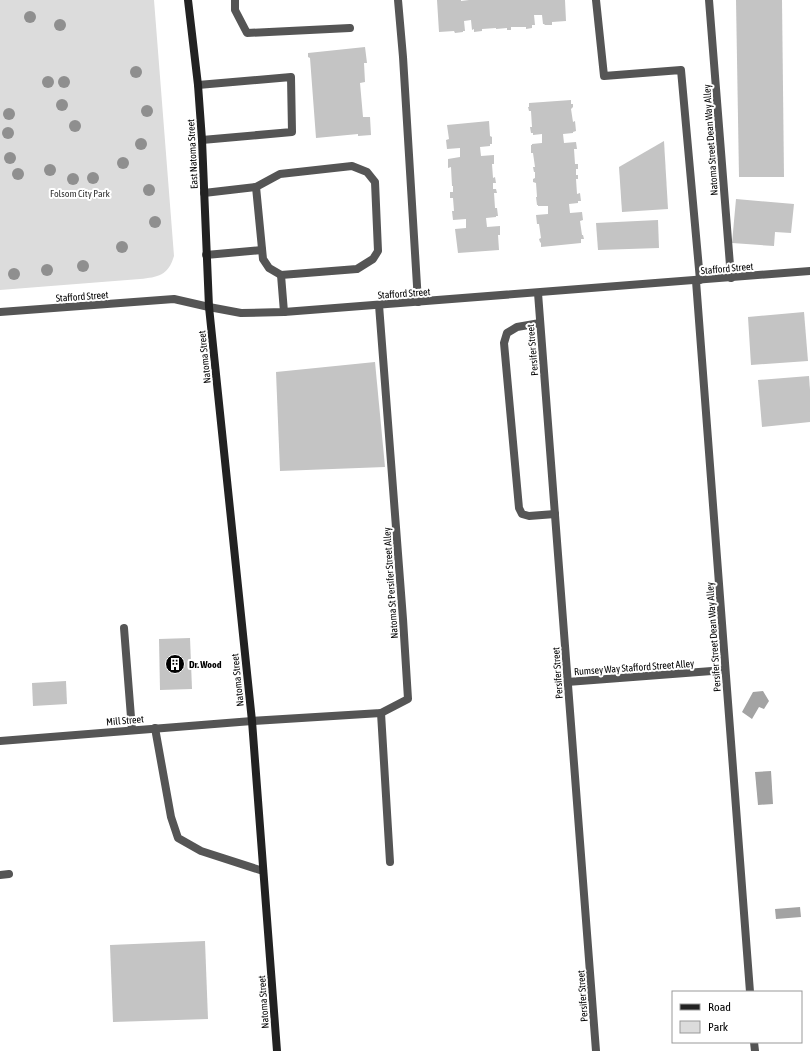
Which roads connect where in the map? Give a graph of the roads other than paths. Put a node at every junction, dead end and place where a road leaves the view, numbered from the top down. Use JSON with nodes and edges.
{"nodes":[{"id":1,"x":188,"y":0,"type":"edge"},
{"id":2,"x":235,"y":0,"type":"edge"},
{"id":3,"x":398,"y":0,"type":"edge"},
{"id":4,"x":596,"y":0,"type":"edge"},
{"id":5,"x":709,"y":0,"type":"edge"},
{"id":6,"x":350,"y":28,"type":"dead end"},
{"id":7,"x":198,"y":85,"type":"junction"},
{"id":8,"x":202,"y":140,"type":"junction"},
{"id":9,"x":256,"y":188,"type":"junction"},
{"id":10,"x":204,"y":193,"type":"junction"},
{"id":11,"x":262,"y":250,"type":"junction"},
{"id":12,"x":206,"y":255,"type":"junction"},
{"id":13,"x":810,"y":272,"type":"edge"},
{"id":14,"x":282,"y":275,"type":"junction"},
{"id":15,"x":731,"y":278,"type":"junction"},
{"id":16,"x":698,"y":280,"type":"junction"},
{"id":17,"x":538,"y":293,"type":"junction"},
{"id":18,"x":418,"y":302,"type":"junction"},
{"id":19,"x":379,"y":305,"type":"junction"},
{"id":20,"x":209,"y":307,"type":"junction"},
{"id":21,"x":0,"y":312,"type":"edge"},
{"id":22,"x":284,"y":312,"type":"junction"},
{"id":23,"x":540,"y":323,"type":"junction"},
{"id":24,"x":555,"y":514,"type":"junction"},
{"id":25,"x":124,"y":628,"type":"dead end"},
{"id":26,"x":726,"y":670,"type":"junction"},
{"id":27,"x":567,"y":682,"type":"junction"},
{"id":28,"x":381,"y":713,"type":"junction"},
{"id":29,"x":252,"y":721,"type":"junction"},
{"id":30,"x":155,"y":728,"type":"junction"},
{"id":31,"x":132,"y":730,"type":"junction"},
{"id":32,"x":0,"y":741,"type":"edge"},
{"id":33,"x":390,"y":862,"type":"dead end"},
{"id":34,"x":263,"y":871,"type":"junction"},
{"id":35,"x":9,"y":874,"type":"dead end"},
{"id":36,"x":0,"y":876,"type":"edge"},
{"id":37,"x":750,"y":991,"type":"edge"},
{"id":38,"x":277,"y":1051,"type":"edge"},
{"id":39,"x":596,"y":1051,"type":"edge"}],
"edges":[{"from":1,"to":7,"type":"main road","name":"East Natoma Street"},
{"from":2,"to":6,"type":"street"},
{"from":3,"to":18,"type":"street"},
{"from":4,"to":16,"type":"street","name":"Persifer Street Dean Way Alley"},
{"from":5,"to":15,"type":"street","name":"Natoma Street Dean Way Alley"},
{"from":7,"to":8,"type":"main road","name":"East Natoma Street"},
{"from":7,"to":8,"type":"street"},
{"from":8,"to":10,"type":"main road","name":"East Natoma Street"},
{"from":9,"to":10,"type":"street"},
{"from":9,"to":11,"type":"street"},
{"from":9,"to":14,"type":"street"},
{"from":10,"to":12,"type":"main road","name":"East Natoma Street"},
{"from":11,"to":12,"type":"street"},
{"from":11,"to":14,"type":"street"},
{"from":12,"to":20,"type":"main road","name":"East Natoma Street"},
{"from":13,"to":15,"type":"street","name":"Stafford Street"},
{"from":14,"to":22,"type":"street"},
{"from":15,"to":16,"type":"street","name":"Stafford Street"},
{"from":16,"to":17,"type":"street","name":"Stafford Street"},
{"from":16,"to":26,"type":"street","name":"Persifer Street Dean Way Alley"},
{"from":17,"to":18,"type":"street","name":"Stafford Street"},
{"from":17,"to":23,"type":"street","name":"Persifer Street"},
{"from":18,"to":19,"type":"street","name":"Stafford Street"},
{"from":19,"to":22,"type":"street","name":"Stafford Street"},
{"from":19,"to":28,"type":"street","name":"Natoma St Persifer Street Alley"},
{"from":20,"to":21,"type":"street","name":"Stafford Street"},
{"from":20,"to":22,"type":"street","name":"Stafford Street"},
{"from":20,"to":29,"type":"main road","name":"Natoma Street"},
{"from":23,"to":24,"type":"street","name":"Persifer Street"},
{"from":23,"to":24,"type":"street"},
{"from":24,"to":27,"type":"street","name":"Persifer Street"},
{"from":25,"to":31,"type":"street"},
{"from":26,"to":27,"type":"street","name":"Rumsey Way Stafford Street Alley"},
{"from":26,"to":37,"type":"street","name":"Persifer Street Dean Way Alley"},
{"from":27,"to":39,"type":"street","name":"Persifer Street"},
{"from":28,"to":29,"type":"street","name":"Natoma St Persifer Street Alley"},
{"from":28,"to":33,"type":"street"},
{"from":29,"to":30,"type":"street","name":"Mill Street"},
{"from":29,"to":34,"type":"main road","name":"Natoma Street"},
{"from":30,"to":31,"type":"street","name":"Mill Street"},
{"from":30,"to":34,"type":"street"},
{"from":31,"to":32,"type":"street","name":"Mill Street"},
{"from":34,"to":38,"type":"main road","name":"Natoma Street"},
{"from":35,"to":36,"type":"street"}]}
